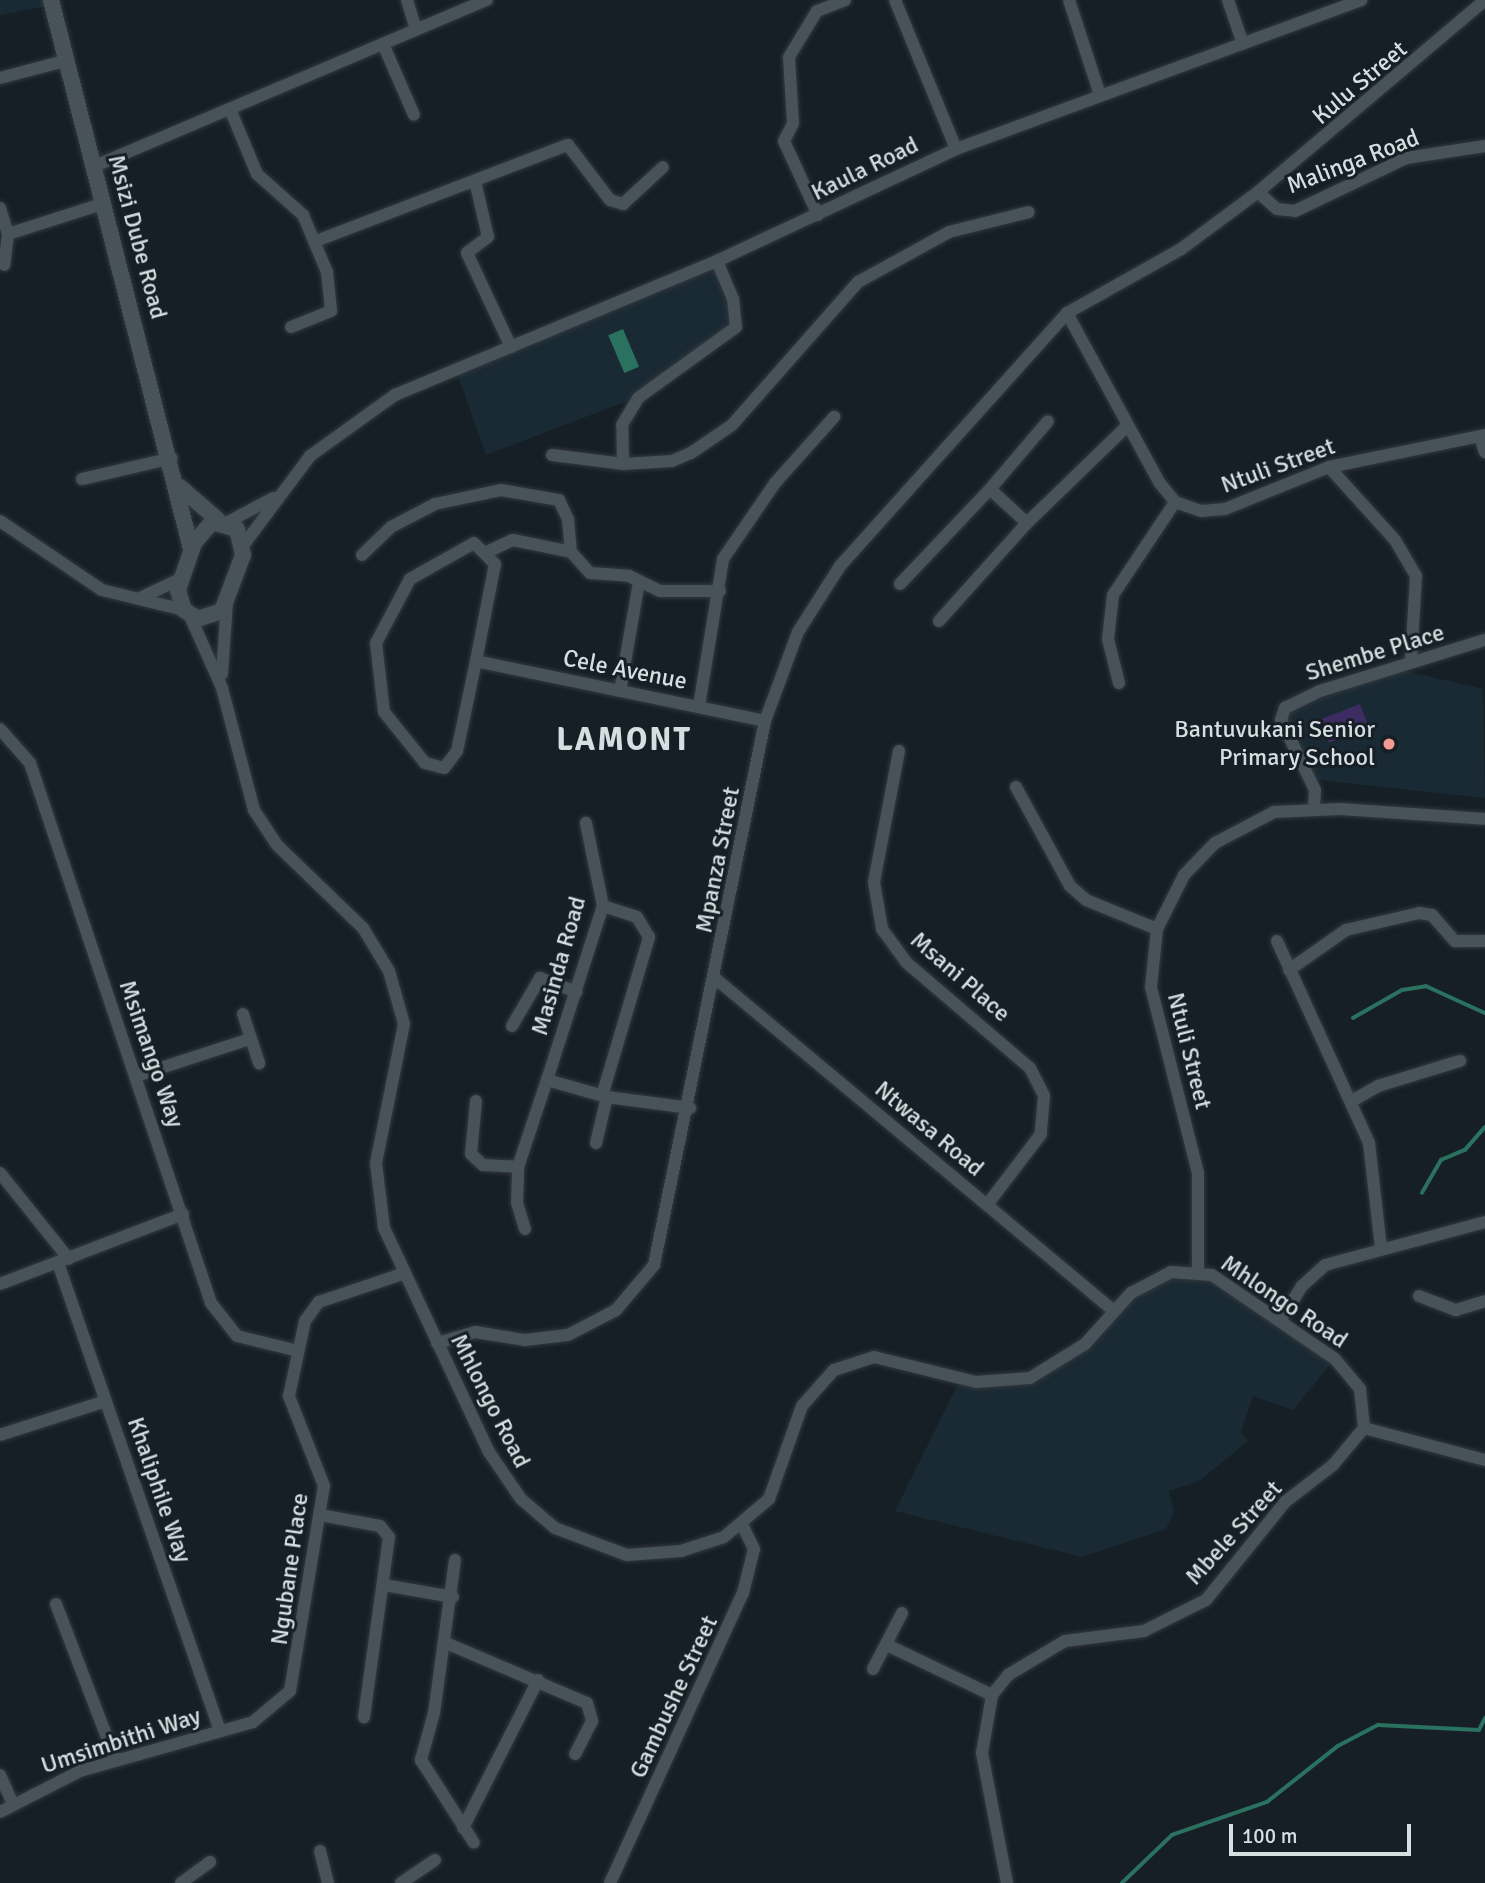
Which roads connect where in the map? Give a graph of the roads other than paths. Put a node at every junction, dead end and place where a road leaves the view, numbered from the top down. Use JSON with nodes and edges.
{"nodes":[{"id":1,"x":51,"y":0,"type":"edge"},
{"id":2,"x":407,"y":0,"type":"edge"},
{"id":3,"x":487,"y":0,"type":"edge"},
{"id":4,"x":845,"y":0,"type":"edge"},
{"id":5,"x":895,"y":0,"type":"edge"},
{"id":6,"x":1069,"y":0,"type":"edge"},
{"id":7,"x":1228,"y":0,"type":"edge"},
{"id":8,"x":1362,"y":0,"type":"edge"},
{"id":9,"x":1485,"y":0,"type":"edge"},
{"id":10,"x":416,"y":30,"type":"junction"},
{"id":11,"x":383,"y":44,"type":"junction"},
{"id":12,"x":1243,"y":44,"type":"junction"},
{"id":13,"x":68,"y":60,"type":"junction"},
{"id":14,"x":0,"y":78,"type":"edge"},
{"id":15,"x":1100,"y":95,"type":"junction"},
{"id":16,"x":230,"y":109,"type":"junction"},
{"id":17,"x":414,"y":115,"type":"dead end"},
{"id":18,"x":1485,"y":146,"type":"edge"},
{"id":19,"x":956,"y":149,"type":"junction"},
{"id":20,"x":95,"y":166,"type":"junction"},
{"id":21,"x":663,"y":167,"type":"dead end"},
{"id":22,"x":475,"y":181,"type":"junction"},
{"id":23,"x":1258,"y":192,"type":"junction"},
{"id":24,"x":105,"y":203,"type":"junction"},
{"id":25,"x":0,"y":208,"type":"edge"},
{"id":26,"x":1029,"y":212,"type":"dead end"},
{"id":27,"x":818,"y":215,"type":"junction"},
{"id":28,"x":8,"y":234,"type":"junction"},
{"id":29,"x":316,"y":241,"type":"junction"},
{"id":30,"x":717,"y":261,"type":"junction"},
{"id":31,"x":4,"y":265,"type":"dead end"},
{"id":32,"x":1067,"y":313,"type":"junction"},
{"id":33,"x":291,"y":327,"type":"dead end"},
{"id":34,"x":511,"y":347,"type":"junction"},
{"id":35,"x":834,"y":417,"type":"dead end"},
{"id":36,"x":1048,"y":421,"type":"dead end"},
{"id":37,"x":1127,"y":426,"type":"junction"},
{"id":38,"x":1482,"y":436,"type":"edge"},
{"id":39,"x":1485,"y":452,"type":"edge"},
{"id":40,"x":552,"y":455,"type":"dead end"},
{"id":41,"x":172,"y":458,"type":"junction"},
{"id":42,"x":623,"y":464,"type":"junction"},
{"id":43,"x":1329,"y":467,"type":"junction"},
{"id":44,"x":82,"y":479,"type":"dead end"},
{"id":45,"x":178,"y":485,"type":"junction"},
{"id":46,"x":989,"y":489,"type":"junction"},
{"id":47,"x":273,"y":498,"type":"junction"},
{"id":48,"x":1175,"y":502,"type":"junction"},
{"id":49,"x":0,"y":521,"type":"edge"},
{"id":50,"x":223,"y":521,"type":"junction"},
{"id":51,"x":1027,"y":523,"type":"junction"},
{"id":52,"x":245,"y":543,"type":"junction"},
{"id":53,"x":191,"y":549,"type":"junction"},
{"id":54,"x":489,"y":551,"type":"junction"},
{"id":55,"x":571,"y":552,"type":"junction"},
{"id":56,"x":362,"y":555,"type":"dead end"},
{"id":57,"x":180,"y":579,"type":"junction"},
{"id":58,"x":639,"y":582,"type":"junction"},
{"id":59,"x":900,"y":584,"type":"dead end"},
{"id":60,"x":720,"y":591,"type":"junction"},
{"id":61,"x":131,"y":597,"type":"junction"},
{"id":62,"x":228,"y":601,"type":"junction"},
{"id":63,"x":187,"y":613,"type":"junction"},
{"id":64,"x":939,"y":621,"type":"dead end"},
{"id":65,"x":1485,"y":640,"type":"edge"},
{"id":66,"x":477,"y":661,"type":"junction"},
{"id":67,"x":1411,"y":661,"type":"junction"},
{"id":68,"x":1119,"y":683,"type":"dead end"},
{"id":69,"x":222,"y":688,"type":"junction"},
{"id":70,"x":620,"y":691,"type":"junction"},
{"id":71,"x":699,"y":706,"type":"junction"},
{"id":72,"x":765,"y":722,"type":"junction"},
{"id":73,"x":0,"y":729,"type":"edge"},
{"id":74,"x":899,"y":751,"type":"dead end"},
{"id":75,"x":1016,"y":787,"type":"dead end"},
{"id":76,"x":1314,"y":809,"type":"junction"},
{"id":77,"x":1485,"y":819,"type":"edge"},
{"id":78,"x":586,"y":823,"type":"dead end"},
{"id":79,"x":603,"y":906,"type":"junction"},
{"id":80,"x":1157,"y":929,"type":"junction"},
{"id":81,"x":1277,"y":941,"type":"dead end"},
{"id":82,"x":1485,"y":941,"type":"edge"},
{"id":83,"x":1289,"y":971,"type":"junction"},
{"id":84,"x":716,"y":979,"type":"junction"},
{"id":85,"x":576,"y":992,"type":"junction"},
{"id":86,"x":243,"y":1014,"type":"dead end"},
{"id":87,"x":512,"y":1026,"type":"dead end"},
{"id":88,"x":250,"y":1039,"type":"junction"},
{"id":89,"x":1460,"y":1060,"type":"dead end"},
{"id":90,"x":259,"y":1063,"type":"dead end"},
{"id":91,"x":136,"y":1076,"type":"junction"},
{"id":92,"x":547,"y":1080,"type":"junction"},
{"id":93,"x":604,"y":1096,"type":"junction"},
{"id":94,"x":476,"y":1101,"type":"dead end"},
{"id":95,"x":1352,"y":1101,"type":"junction"},
{"id":96,"x":690,"y":1108,"type":"junction"},
{"id":97,"x":596,"y":1143,"type":"dead end"},
{"id":98,"x":518,"y":1167,"type":"junction"},
{"id":99,"x":0,"y":1172,"type":"edge"},
{"id":100,"x":11,"y":1185,"type":"junction"},
{"id":101,"x":0,"y":1194,"type":"edge"},
{"id":102,"x":986,"y":1205,"type":"junction"},
{"id":103,"x":183,"y":1214,"type":"junction"},
{"id":104,"x":1485,"y":1222,"type":"edge"},
{"id":105,"x":525,"y":1229,"type":"dead end"},
{"id":106,"x":1381,"y":1248,"type":"junction"},
{"id":107,"x":63,"y":1261,"type":"junction"},
{"id":108,"x":1198,"y":1272,"type":"junction"},
{"id":109,"x":402,"y":1274,"type":"junction"},
{"id":110,"x":0,"y":1284,"type":"edge"},
{"id":111,"x":1419,"y":1296,"type":"dead end"},
{"id":112,"x":1485,"y":1301,"type":"edge"},
{"id":113,"x":1114,"y":1311,"type":"junction"},
{"id":114,"x":1280,"y":1321,"type":"junction"},
{"id":115,"x":437,"y":1343,"type":"junction"},
{"id":116,"x":298,"y":1351,"type":"junction"},
{"id":117,"x":106,"y":1401,"type":"junction"},
{"id":118,"x":1364,"y":1428,"type":"junction"},
{"id":119,"x":2,"y":1432,"type":"edge"},
{"id":120,"x":1485,"y":1460,"type":"edge"},
{"id":121,"x":320,"y":1515,"type":"junction"},
{"id":122,"x":743,"y":1526,"type":"junction"},
{"id":123,"x":455,"y":1560,"type":"dead end"},
{"id":124,"x":384,"y":1585,"type":"junction"},
{"id":125,"x":453,"y":1597,"type":"junction"},
{"id":126,"x":56,"y":1604,"type":"dead end"},
{"id":127,"x":902,"y":1613,"type":"dead end"},
{"id":128,"x":446,"y":1643,"type":"junction"},
{"id":129,"x":887,"y":1646,"type":"junction"},
{"id":130,"x":873,"y":1669,"type":"dead end"},
{"id":131,"x":538,"y":1680,"type":"junction"},
{"id":132,"x":992,"y":1695,"type":"junction"},
{"id":133,"x":364,"y":1717,"type":"dead end"},
{"id":134,"x":220,"y":1731,"type":"junction"},
{"id":135,"x":575,"y":1754,"type":"dead end"},
{"id":136,"x":116,"y":1762,"type":"junction"},
{"id":137,"x":0,"y":1775,"type":"edge"},
{"id":138,"x":13,"y":1804,"type":"junction"},
{"id":139,"x":0,"y":1812,"type":"edge"},
{"id":140,"x":463,"y":1828,"type":"junction"},
{"id":141,"x":474,"y":1843,"type":"dead end"},
{"id":142,"x":320,"y":1851,"type":"dead end"},
{"id":143,"x":435,"y":1860,"type":"dead end"},
{"id":144,"x":210,"y":1862,"type":"dead end"},
{"id":145,"x":181,"y":1883,"type":"edge"},
{"id":146,"x":328,"y":1883,"type":"edge"},
{"id":147,"x":401,"y":1883,"type":"edge"},
{"id":148,"x":610,"y":1883,"type":"edge"},
{"id":149,"x":1007,"y":1883,"type":"edge"}],
"edges":[{"from":1,"to":13,"type":"street","name":"Msizi Dube Road"},
{"from":2,"to":10,"type":"street"},
{"from":3,"to":10,"type":"street"},
{"from":4,"to":27,"type":"street"},
{"from":5,"to":19,"type":"street"},
{"from":6,"to":15,"type":"street"},
{"from":7,"to":12,"type":"street"},
{"from":8,"to":12,"type":"street","name":"Kaula Road"},
{"from":9,"to":23,"type":"street","name":"Kulu Street"},
{"from":10,"to":11,"type":"street"},
{"from":11,"to":16,"type":"street"},
{"from":11,"to":17,"type":"street"},
{"from":12,"to":15,"type":"street","name":"Kaula Road"},
{"from":13,"to":14,"type":"street"},
{"from":13,"to":20,"type":"street","name":"Msizi Dube Road"},
{"from":15,"to":19,"type":"street","name":"Kaula Road"},
{"from":16,"to":20,"type":"street"},
{"from":16,"to":29,"type":"street"},
{"from":18,"to":23,"type":"street","name":"Malinga Road"},
{"from":19,"to":27,"type":"street","name":"Kaula Road"},
{"from":20,"to":24,"type":"street","name":"Msizi Dube Road"},
{"from":21,"to":22,"type":"street"},
{"from":22,"to":29,"type":"street"},
{"from":22,"to":34,"type":"street"},
{"from":23,"to":32,"type":"street","name":"Malinga Road"},
{"from":24,"to":28,"type":"street"},
{"from":24,"to":41,"type":"street","name":"Msizi Dube Road"},
{"from":25,"to":28,"type":"street"},
{"from":26,"to":42,"type":"street"},
{"from":27,"to":30,"type":"street","name":"Kaula Road"},
{"from":28,"to":31,"type":"street"},
{"from":29,"to":33,"type":"street"},
{"from":30,"to":34,"type":"street","name":"Kaula Road"},
{"from":30,"to":42,"type":"street"},
{"from":32,"to":37,"type":"street"},
{"from":32,"to":72,"type":"street","name":"Mpanza Street"},
{"from":34,"to":47,"type":"street","name":"Kaula Road"},
{"from":35,"to":60,"type":"street"},
{"from":36,"to":46,"type":"street"},
{"from":37,"to":48,"type":"street"},
{"from":37,"to":51,"type":"street"},
{"from":38,"to":39,"type":"street"},
{"from":38,"to":43,"type":"street","name":"Ntuli Street"},
{"from":40,"to":42,"type":"street"},
{"from":41,"to":44,"type":"street"},
{"from":41,"to":45,"type":"street","name":"Msizi Dube Road"},
{"from":43,"to":48,"type":"street","name":"Ntuli Street"},
{"from":43,"to":67,"type":"street"},
{"from":45,"to":50,"type":"street"},
{"from":45,"to":53,"type":"street","name":"Msizi Dube Road"},
{"from":46,"to":51,"type":"street"},
{"from":46,"to":59,"type":"street"},
{"from":47,"to":50,"type":"street","name":"Kaula Road"},
{"from":47,"to":52,"type":"street","name":"Kaula Road"},
{"from":48,"to":68,"type":"street"},
{"from":49,"to":61,"type":"street"},
{"from":50,"to":52,"type":"street"},
{"from":50,"to":53,"type":"street"},
{"from":51,"to":64,"type":"street"},
{"from":52,"to":62,"type":"street"},
{"from":53,"to":57,"type":"street"},
{"from":54,"to":55,"type":"street"},
{"from":54,"to":66,"type":"street"},
{"from":54,"to":66,"type":"street"},
{"from":55,"to":56,"type":"street"},
{"from":55,"to":58,"type":"street"},
{"from":57,"to":61,"type":"street"},
{"from":57,"to":63,"type":"street"},
{"from":58,"to":60,"type":"street"},
{"from":58,"to":70,"type":"street"},
{"from":60,"to":71,"type":"street"},
{"from":61,"to":63,"type":"street"},
{"from":62,"to":63,"type":"street"},
{"from":62,"to":69,"type":"street","name":"Mhlongo Road"},
{"from":63,"to":69,"type":"street","name":"Mhlongo Road"},
{"from":65,"to":67,"type":"street","name":"Shembe Place"},
{"from":66,"to":70,"type":"street","name":"Cele Avenue"},
{"from":67,"to":76,"type":"street","name":"Shembe Place"},
{"from":69,"to":109,"type":"street","name":"Mhlongo Road"},
{"from":70,"to":71,"type":"street","name":"Cele Avenue"},
{"from":71,"to":72,"type":"street","name":"Cele Avenue"},
{"from":72,"to":84,"type":"street","name":"Mpanza Street"},
{"from":73,"to":91,"type":"street","name":"Msimango Way"},
{"from":74,"to":102,"type":"street","name":"Msani Place"},
{"from":75,"to":80,"type":"street"},
{"from":76,"to":77,"type":"street","name":"Ntuli Street"},
{"from":76,"to":80,"type":"street","name":"Ntuli Street"},
{"from":78,"to":79,"type":"street","name":"Masinda Road"},
{"from":79,"to":85,"type":"street","name":"Masinda Road"},
{"from":79,"to":93,"type":"street"},
{"from":80,"to":108,"type":"street","name":"Ntuli Street"},
{"from":81,"to":83,"type":"street"},
{"from":82,"to":83,"type":"street"},
{"from":83,"to":95,"type":"street"},
{"from":84,"to":96,"type":"street","name":"Mpanza Street"},
{"from":84,"to":102,"type":"street","name":"Ntwasa Road"},
{"from":85,"to":87,"type":"street"},
{"from":85,"to":92,"type":"street","name":"Masinda Road"},
{"from":86,"to":88,"type":"street"},
{"from":88,"to":90,"type":"street"},
{"from":88,"to":91,"type":"street"},
{"from":89,"to":95,"type":"street"},
{"from":91,"to":103,"type":"street","name":"Msimango Way"},
{"from":92,"to":93,"type":"street"},
{"from":92,"to":98,"type":"street","name":"Masinda Road"},
{"from":93,"to":96,"type":"street"},
{"from":93,"to":97,"type":"street"},
{"from":94,"to":98,"type":"street"},
{"from":95,"to":106,"type":"street"},
{"from":96,"to":115,"type":"street","name":"Mpanza Street"},
{"from":98,"to":105,"type":"street","name":"Masinda Road"},
{"from":99,"to":100,"type":"street","name":"Khaliphile Way"},
{"from":100,"to":101,"type":"street"},
{"from":100,"to":107,"type":"street","name":"Khaliphile Way"},
{"from":102,"to":113,"type":"street","name":"Ntwasa Road"},
{"from":103,"to":107,"type":"street"},
{"from":103,"to":116,"type":"street","name":"Msimango Way"},
{"from":104,"to":106,"type":"street"},
{"from":106,"to":114,"type":"street"},
{"from":107,"to":110,"type":"street"},
{"from":107,"to":117,"type":"street","name":"Khaliphile Way"},
{"from":108,"to":113,"type":"street","name":"Mhlongo Road"},
{"from":108,"to":114,"type":"street","name":"Mhlongo Road"},
{"from":109,"to":115,"type":"street","name":"Mhlongo Road"},
{"from":109,"to":116,"type":"street","name":"Ngubane Place"},
{"from":111,"to":112,"type":"street"},
{"from":113,"to":122,"type":"street","name":"Mhlongo Road"},
{"from":114,"to":118,"type":"street","name":"Mhlongo Road"},
{"from":115,"to":122,"type":"street","name":"Mhlongo Road"},
{"from":116,"to":121,"type":"street","name":"Ngubane Place"},
{"from":117,"to":119,"type":"street"},
{"from":117,"to":134,"type":"street","name":"Khaliphile Way"},
{"from":118,"to":120,"type":"street"},
{"from":118,"to":132,"type":"street","name":"Mbele Street"},
{"from":121,"to":124,"type":"street"},
{"from":121,"to":134,"type":"street","name":"Ngubane Place"},
{"from":122,"to":148,"type":"street","name":"Gambushe Street"},
{"from":123,"to":125,"type":"street"},
{"from":124,"to":125,"type":"street"},
{"from":124,"to":133,"type":"street"},
{"from":125,"to":128,"type":"street"},
{"from":126,"to":136,"type":"street"},
{"from":127,"to":129,"type":"street"},
{"from":128,"to":131,"type":"street"},
{"from":128,"to":140,"type":"street"},
{"from":129,"to":130,"type":"street"},
{"from":129,"to":132,"type":"street"},
{"from":131,"to":135,"type":"street"},
{"from":131,"to":140,"type":"street"},
{"from":132,"to":149,"type":"street"},
{"from":134,"to":136,"type":"street","name":"Umsimbithi Way"},
{"from":136,"to":138,"type":"street","name":"Umsimbithi Way"},
{"from":137,"to":138,"type":"street"},
{"from":138,"to":139,"type":"street","name":"Umsimbithi Way"},
{"from":140,"to":141,"type":"street"},
{"from":142,"to":146,"type":"street"},
{"from":143,"to":147,"type":"street"},
{"from":144,"to":145,"type":"street"}]}
